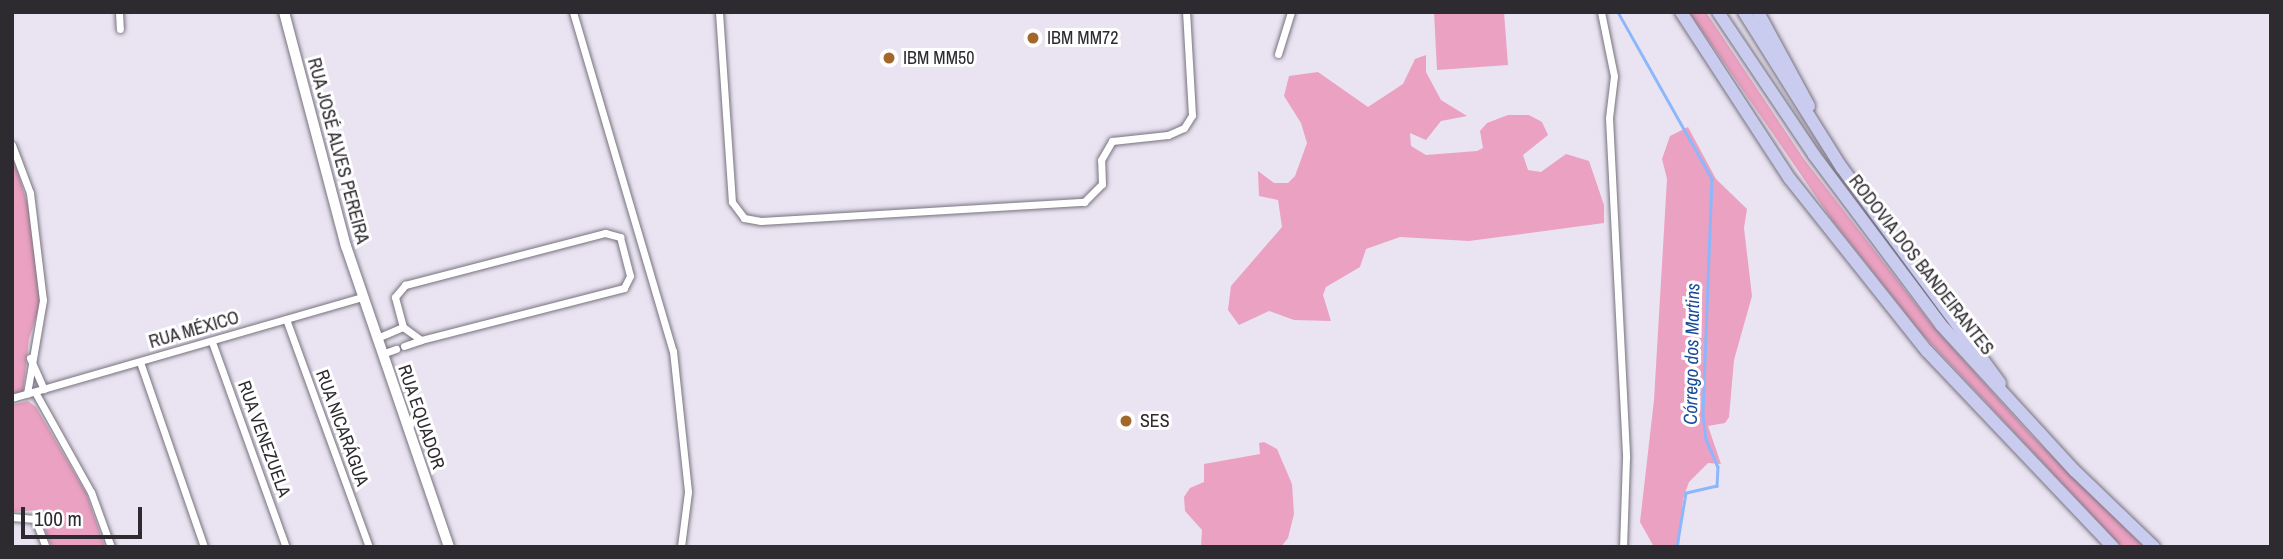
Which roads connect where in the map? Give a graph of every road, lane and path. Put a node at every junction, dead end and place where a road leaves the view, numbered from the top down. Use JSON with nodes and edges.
{"nodes":[{"id":1,"x":119,"y":12,"type":"edge"},
{"id":2,"x":284,"y":12,"type":"edge"},
{"id":3,"x":573,"y":12,"type":"edge"},
{"id":4,"x":719,"y":12,"type":"edge"},
{"id":5,"x":1186,"y":12,"type":"edge"},
{"id":6,"x":1291,"y":12,"type":"edge"},
{"id":7,"x":1601,"y":12,"type":"edge"},
{"id":8,"x":1672,"y":12,"type":"edge"},
{"id":9,"x":1681,"y":12,"type":"edge"},
{"id":10,"x":1717,"y":12,"type":"edge"},
{"id":11,"x":1744,"y":12,"type":"edge"},
{"id":12,"x":1758,"y":12,"type":"edge"},
{"id":13,"x":120,"y":29,"type":"dead end"},
{"id":14,"x":1278,"y":54,"type":"dead end"},
{"id":15,"x":1718,"y":74,"type":"junction"},
{"id":16,"x":12,"y":145,"type":"edge"},
{"id":17,"x":1842,"y":168,"type":"junction"},
{"id":18,"x":363,"y":297,"type":"junction"},
{"id":19,"x":286,"y":319,"type":"junction"},
{"id":20,"x":403,"y":327,"type":"junction"},
{"id":21,"x":377,"y":338,"type":"junction"},
{"id":22,"x":421,"y":340,"type":"junction"},
{"id":23,"x":212,"y":342,"type":"junction"},
{"id":24,"x":382,"y":354,"type":"junction"},
{"id":25,"x":30,"y":358,"type":"junction"},
{"id":26,"x":140,"y":362,"type":"junction"},
{"id":27,"x":44,"y":388,"type":"junction"},
{"id":28,"x":31,"y":393,"type":"junction"},
{"id":29,"x":12,"y":398,"type":"edge"},
{"id":30,"x":2021,"y":413,"type":"junction"},
{"id":31,"x":12,"y":517,"type":"edge"},
{"id":32,"x":46,"y":547,"type":"edge"},
{"id":33,"x":111,"y":547,"type":"edge"},
{"id":34,"x":204,"y":547,"type":"edge"},
{"id":35,"x":286,"y":547,"type":"edge"},
{"id":36,"x":369,"y":547,"type":"edge"},
{"id":37,"x":449,"y":547,"type":"edge"},
{"id":38,"x":681,"y":547,"type":"edge"},
{"id":39,"x":1623,"y":547,"type":"edge"},
{"id":40,"x":2113,"y":547,"type":"edge"},
{"id":41,"x":2154,"y":547,"type":"edge"}],
"edges":[{"from":1,"to":13,"type":"street"},
{"from":2,"to":18,"type":"main road","name":"RUA JOSÉ ALVES PEREIRA"},
{"from":3,"to":38,"type":"street"},
{"from":4,"to":5,"type":"street"},
{"from":6,"to":14,"type":"street"},
{"from":7,"to":39,"type":"street"},
{"from":8,"to":15,"type":"highway"},
{"from":9,"to":15,"type":"highway"},
{"from":10,"to":30,"type":"highway","name":"RODOVIA DOS BANDEIRANTES"},
{"from":11,"to":17,"type":"highway"},
{"from":12,"to":17,"type":"highway"},
{"from":15,"to":40,"type":"highway"},
{"from":16,"to":25,"type":"street"},
{"from":17,"to":30,"type":"highway"},
{"from":18,"to":19,"type":"street","name":"RUA MÉXICO"},
{"from":18,"to":21,"type":"main road","name":"RUA EQUADOR"},
{"from":19,"to":23,"type":"street","name":"RUA MÉXICO"},
{"from":19,"to":36,"type":"street","name":"RUA NICARÁGUA"},
{"from":20,"to":21,"type":"street"},
{"from":20,"to":22,"type":"street"},
{"from":20,"to":22,"type":"street"},
{"from":21,"to":24,"type":"main road","name":"RUA EQUADOR"},
{"from":22,"to":24,"type":"street"},
{"from":23,"to":26,"type":"street","name":"RUA MÉXICO"},
{"from":23,"to":35,"type":"street","name":"RUA VENEZUELA"},
{"from":24,"to":37,"type":"main road","name":"RUA EQUADOR"},
{"from":25,"to":27,"type":"street"},
{"from":25,"to":28,"type":"street"},
{"from":26,"to":27,"type":"street","name":"RUA MÉXICO"},
{"from":26,"to":34,"type":"street"},
{"from":27,"to":28,"type":"street","name":"RUA MÉXICO"},
{"from":28,"to":29,"type":"street","name":"RUA MÉXICO"},
{"from":28,"to":33,"type":"street"},
{"from":30,"to":41,"type":"highway","name":"RODOVIA DOS BANDEIRANTES"},
{"from":31,"to":32,"type":"street"}]}
